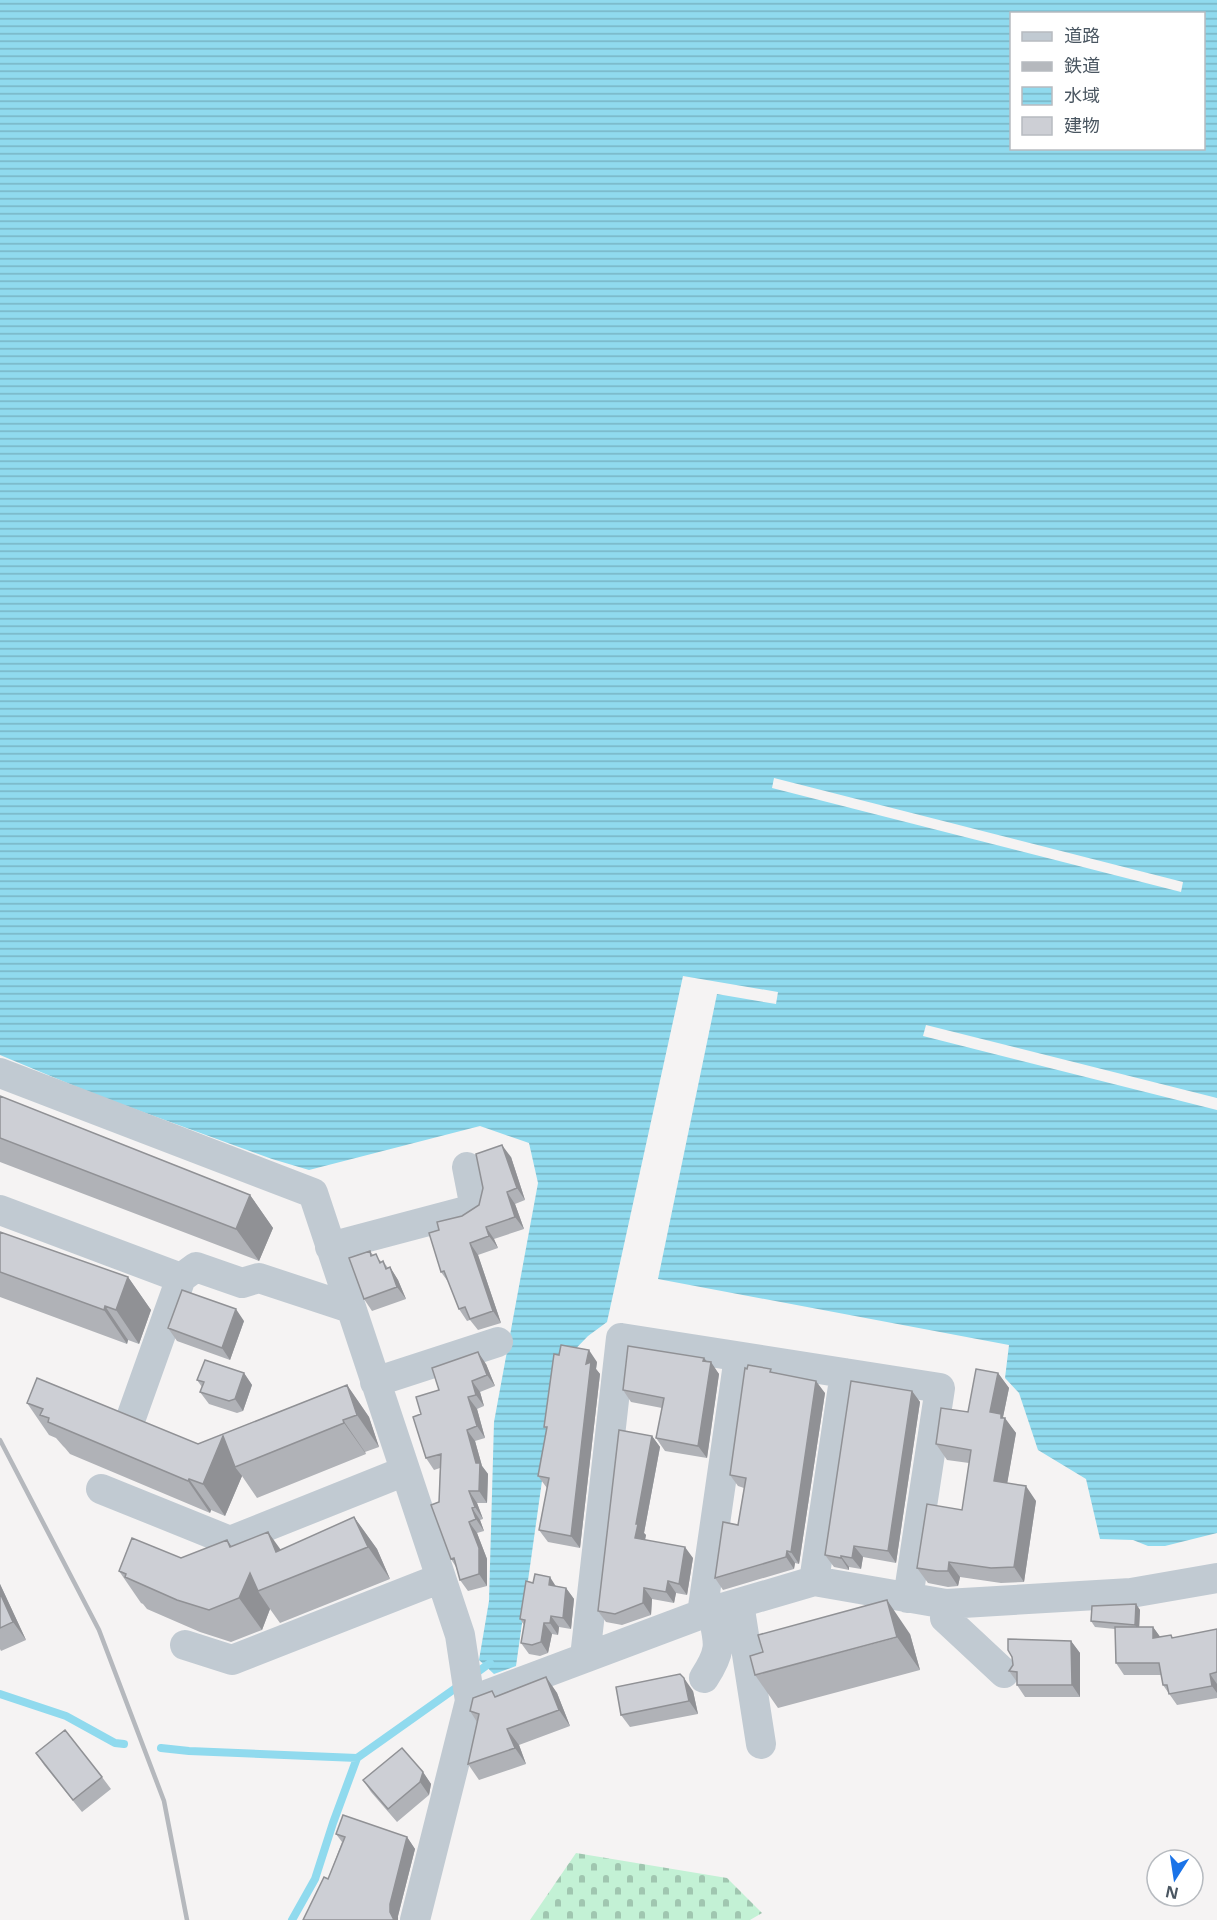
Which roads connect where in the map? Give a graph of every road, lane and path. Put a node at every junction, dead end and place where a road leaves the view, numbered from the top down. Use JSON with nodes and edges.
{"nodes":[{"id":1,"x":0,"y":1073,"type":"edge"},
{"id":2,"x":467,"y":1167,"type":"dead end"},
{"id":3,"x":0,"y":1210,"type":"edge"},
{"id":4,"x":330,"y":1247,"type":"junction"},
{"id":5,"x":181,"y":1278,"type":"junction"},
{"id":6,"x":350,"y":1308,"type":"junction"},
{"id":7,"x":498,"y":1342,"type":"dead end"},
{"id":8,"x":739,"y":1357,"type":"junction"},
{"id":9,"x":845,"y":1373,"type":"junction"},
{"id":10,"x":367,"y":1382,"type":"junction"},
{"id":11,"x":132,"y":1415,"type":"edge"},
{"id":12,"x":405,"y":1471,"type":"junction"},
{"id":13,"x":101,"y":1489,"type":"dead end"},
{"id":14,"x":441,"y":1578,"type":"junction"},
{"id":15,"x":1217,"y":1578,"type":"edge"},
{"id":16,"x":814,"y":1581,"type":"junction"},
{"id":17,"x":908,"y":1598,"type":"junction"},
{"id":18,"x":946,"y":1604,"type":"junction"},
{"id":19,"x":718,"y":1609,"type":"junction"},
{"id":20,"x":185,"y":1645,"type":"dead end"},
{"id":21,"x":585,"y":1657,"type":"junction"},
{"id":22,"x":1004,"y":1673,"type":"dead end"},
{"id":23,"x":704,"y":1678,"type":"dead end"},
{"id":24,"x":469,"y":1700,"type":"junction"},
{"id":25,"x":761,"y":1744,"type":"dead end"},
{"id":26,"x":416,"y":1920,"type":"edge"}],
"edges":[{"from":1,"to":4,"type":"street"},
{"from":2,"to":4,"type":"street"},
{"from":3,"to":5,"type":"street"},
{"from":4,"to":6,"type":"street"},
{"from":5,"to":6,"type":"street"},
{"from":5,"to":11,"type":"street"},
{"from":6,"to":10,"type":"street"},
{"from":7,"to":10,"type":"street"},
{"from":8,"to":9,"type":"street"},
{"from":8,"to":19,"type":"street"},
{"from":8,"to":21,"type":"street"},
{"from":9,"to":16,"type":"street"},
{"from":9,"to":17,"type":"street"},
{"from":10,"to":12,"type":"street"},
{"from":12,"to":13,"type":"street"},
{"from":12,"to":14,"type":"street"},
{"from":14,"to":20,"type":"street"},
{"from":14,"to":24,"type":"street"},
{"from":15,"to":18,"type":"street"},
{"from":16,"to":17,"type":"street"},
{"from":16,"to":19,"type":"street"},
{"from":17,"to":18,"type":"street"},
{"from":18,"to":22,"type":"street"},
{"from":19,"to":21,"type":"street"},
{"from":19,"to":23,"type":"street"},
{"from":19,"to":25,"type":"street"},
{"from":21,"to":24,"type":"street"},
{"from":24,"to":26,"type":"street"}]}
